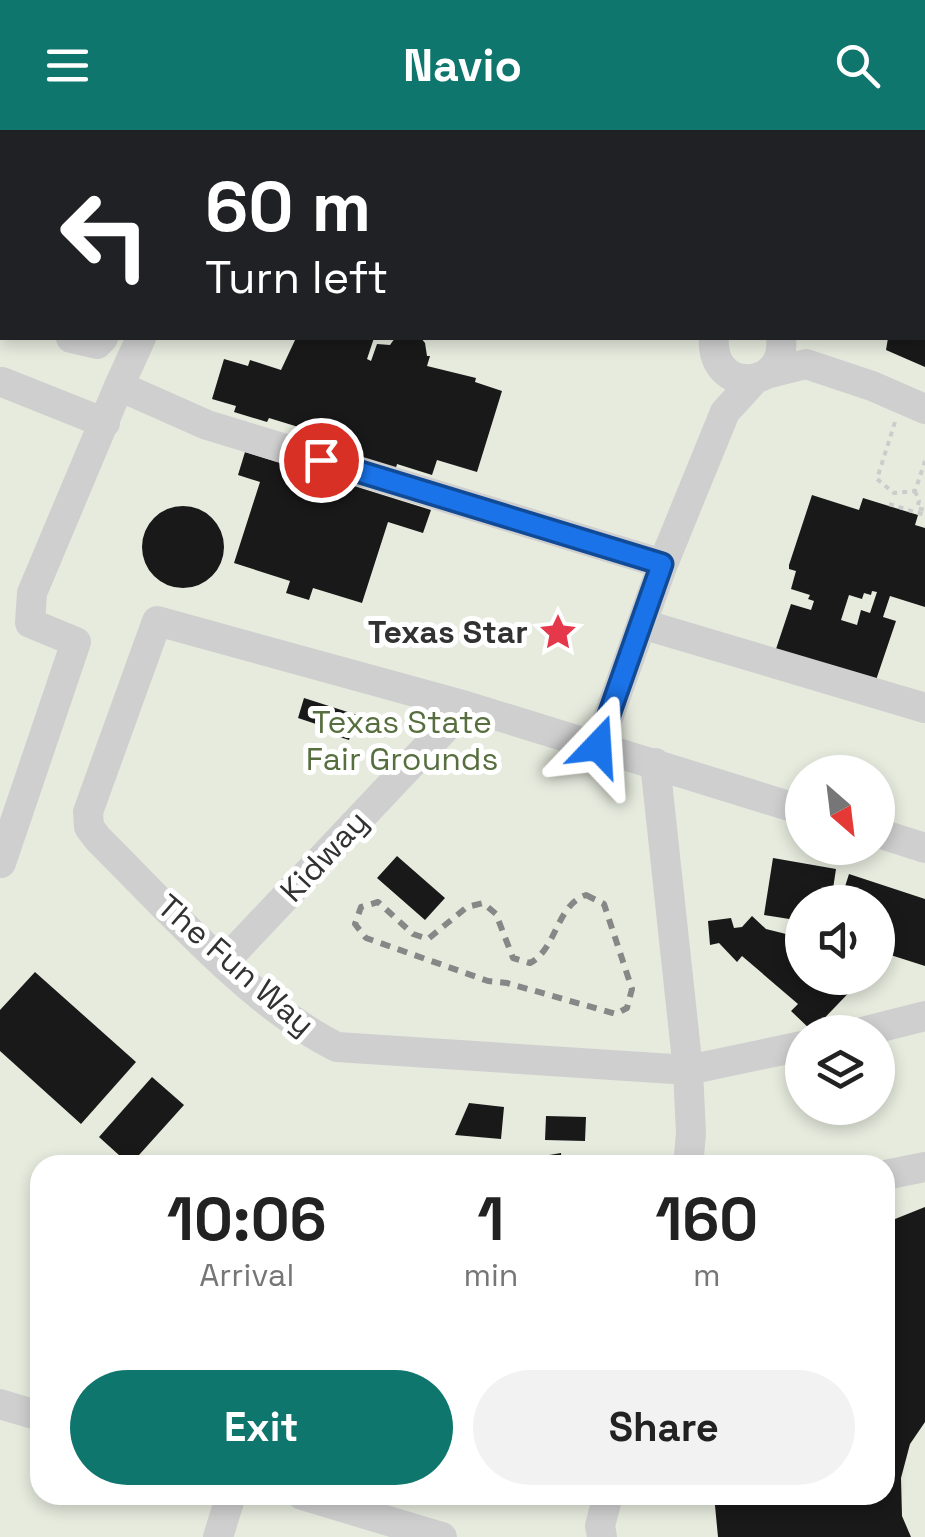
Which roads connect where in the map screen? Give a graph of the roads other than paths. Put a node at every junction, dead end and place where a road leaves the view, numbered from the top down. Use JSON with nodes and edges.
{"nodes":[{"id":1,"x":140,"y":340,"type":"edge"},
{"id":2,"x":782,"y":340,"type":"edge"},
{"id":3,"x":784,"y":340,"type":"edge"},
{"id":4,"x":712,"y":348,"type":"edge"},
{"id":5,"x":806,"y":364,"type":"junction"},
{"id":6,"x":761,"y":376,"type":"junction"},
{"id":7,"x":2,"y":382,"type":"edge"},
{"id":8,"x":120,"y":386,"type":"junction"},
{"id":9,"x":914,"y":404,"type":"edge"},
{"id":10,"x":726,"y":412,"type":"junction"},
{"id":11,"x":105,"y":423,"type":"junction"},
{"id":12,"x":662,"y":564,"type":"junction"},
{"id":13,"x":642,"y":624,"type":"junction"},
{"id":14,"x":466,"y":706,"type":"junction"},
{"id":15,"x":925,"y":708,"type":"edge"},
{"id":16,"x":598,"y":746,"type":"junction"},
{"id":17,"x":656,"y":763,"type":"junction"},
{"id":18,"x":785,"y":805,"type":"edge"},
{"id":19,"x":895,"y":839,"type":"edge"},
{"id":20,"x":925,"y":848,"type":"edge"},
{"id":21,"x":0,"y":863,"type":"edge"},
{"id":22,"x":224,"y":962,"type":"junction"},
{"id":23,"x":925,"y":1016,"type":"edge"},
{"id":24,"x":895,"y":1024,"type":"edge"},
{"id":25,"x":785,"y":1050,"type":"edge"},
{"id":26,"x":688,"y":1070,"type":"junction"},
{"id":27,"x":689,"y":1155,"type":"edge"},
{"id":28,"x":925,"y":1167,"type":"edge"},
{"id":29,"x":895,"y":1173,"type":"edge"},
{"id":30,"x":0,"y":1404,"type":"edge"},
{"id":31,"x":30,"y":1413,"type":"edge"},
{"id":32,"x":228,"y":1505,"type":"edge"},
{"id":33,"x":335,"y":1505,"type":"edge"},
{"id":34,"x":605,"y":1505,"type":"edge"},
{"id":35,"x":218,"y":1537,"type":"edge"},
{"id":36,"x":442,"y":1537,"type":"edge"},
{"id":37,"x":602,"y":1537,"type":"edge"}],
"edges":[{"from":1,"to":8,"type":"street"},
{"from":2,"to":6,"type":"street"},
{"from":3,"to":5,"type":"street"},
{"from":4,"to":6,"type":"street"},
{"from":4,"to":10,"type":"street"},
{"from":5,"to":6,"type":"street"},
{"from":5,"to":9,"type":"street"},
{"from":6,"to":10,"type":"street"},
{"from":7,"to":11,"type":"street"},
{"from":8,"to":11,"type":"street"},
{"from":8,"to":12,"type":"street"},
{"from":10,"to":12,"type":"street"},
{"from":11,"to":21,"type":"street"},
{"from":12,"to":13,"type":"street"},
{"from":13,"to":15,"type":"street"},
{"from":13,"to":16,"type":"street"},
{"from":14,"to":16,"type":"street"},
{"from":14,"to":22,"type":"street","name":"Kidway"},
{"from":14,"to":22,"type":"street","name":"The Fun Way"},
{"from":16,"to":17,"type":"street"},
{"from":17,"to":18,"type":"street"},
{"from":17,"to":26,"type":"street"},
{"from":19,"to":20,"type":"street"},
{"from":22,"to":26,"type":"street","name":"The Fun Way"},
{"from":23,"to":24,"type":"street"},
{"from":25,"to":26,"type":"street","name":"The Fun Way"},
{"from":26,"to":27,"type":"street"},
{"from":28,"to":29,"type":"street"},
{"from":30,"to":31,"type":"street"},
{"from":32,"to":35,"type":"street"},
{"from":33,"to":36,"type":"street"},
{"from":34,"to":37,"type":"street"}]}
